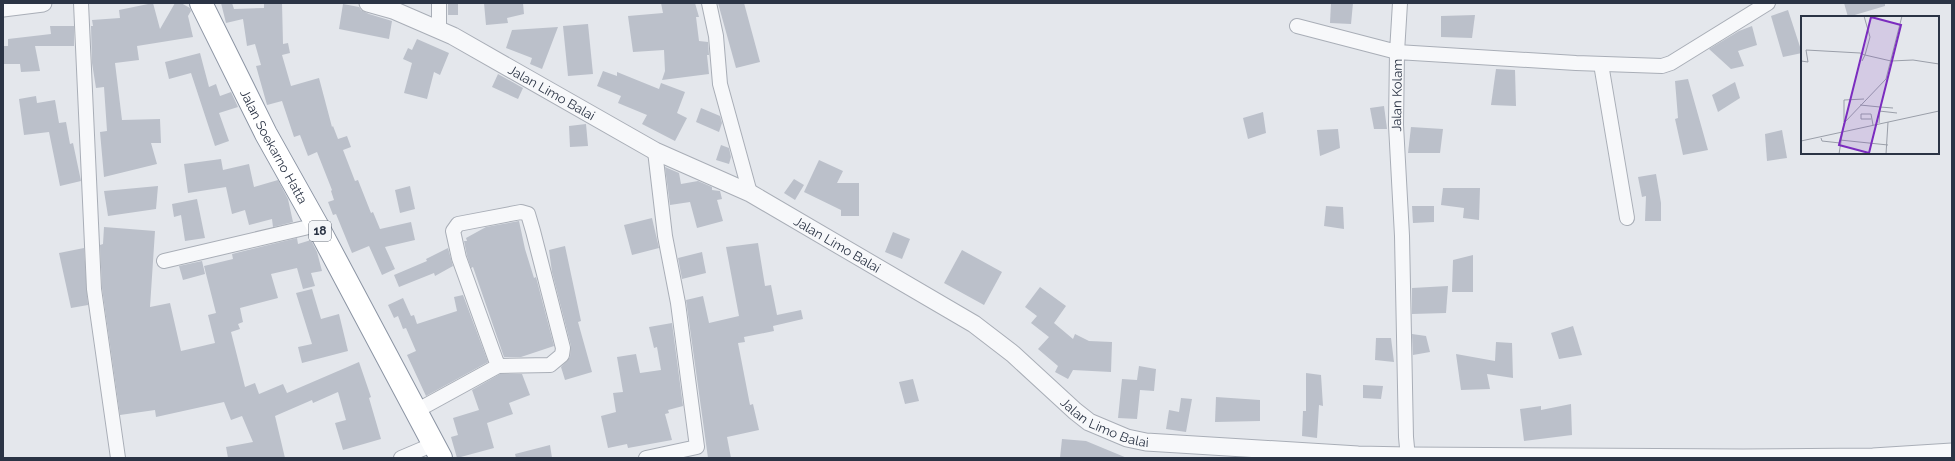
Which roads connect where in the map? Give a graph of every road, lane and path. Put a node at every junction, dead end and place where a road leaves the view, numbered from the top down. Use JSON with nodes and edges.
{"nodes":[{"id":1,"x":43,"y":3,"type":"edge"},
{"id":2,"x":81,"y":3,"type":"edge"},
{"id":3,"x":201,"y":3,"type":"edge"},
{"id":4,"x":368,"y":3,"type":"edge"},
{"id":5,"x":439,"y":3,"type":"edge"},
{"id":6,"x":709,"y":3,"type":"edge"},
{"id":7,"x":1400,"y":3,"type":"edge"},
{"id":8,"x":1768,"y":3,"type":"edge"},
{"id":9,"x":26,"y":4,"type":"edge"},
{"id":10,"x":3,"y":8,"type":"edge"},
{"id":11,"x":1297,"y":26,"type":"dead end"},
{"id":12,"x":439,"y":30,"type":"junction"},
{"id":13,"x":1397,"y":52,"type":"junction"},
{"id":14,"x":1601,"y":64,"type":"junction"},
{"id":15,"x":655,"y":151,"type":"junction"},
{"id":16,"x":750,"y":193,"type":"junction"},
{"id":17,"x":1627,"y":218,"type":"dead end"},
{"id":18,"x":317,"y":225,"type":"junction"},
{"id":19,"x":164,"y":261,"type":"dead end"},
{"id":20,"x":498,"y":366,"type":"junction"},
{"id":21,"x":416,"y":411,"type":"junction"},
{"id":22,"x":438,"y":451,"type":"edge"},
{"id":23,"x":1952,"y":452,"type":"edge"},
{"id":24,"x":698,"y":453,"type":"edge"},
{"id":25,"x":1408,"y":457,"type":"edge"},
{"id":26,"x":118,"y":458,"type":"edge"},
{"id":27,"x":401,"y":458,"type":"edge"},
{"id":28,"x":646,"y":458,"type":"edge"}],
"edges":[{"from":1,"to":9,"type":"street"},
{"from":2,"to":26,"type":"street"},
{"from":3,"to":18,"type":"highway","name":"Jalan Soekarno Hatta","number":"18"},
{"from":4,"to":12,"type":"street","name":"Jalan Limo Balai"},
{"from":5,"to":12,"type":"street"},
{"from":6,"to":16,"type":"street"},
{"from":7,"to":13,"type":"street"},
{"from":8,"to":14,"type":"street","name":"Jalan Kolam"},
{"from":9,"to":10,"type":"street"},
{"from":11,"to":13,"type":"street"},
{"from":12,"to":15,"type":"street","name":"Jalan Limo Balai"},
{"from":13,"to":14,"type":"street","name":"Jalan Kolam"},
{"from":13,"to":25,"type":"street","name":"Jalan Kolam"},
{"from":14,"to":17,"type":"street"},
{"from":15,"to":16,"type":"street","name":"Jalan Limo Balai"},
{"from":15,"to":24,"type":"street"},
{"from":16,"to":25,"type":"street","name":"Jalan Limo Balai"},
{"from":18,"to":19,"type":"street"},
{"from":18,"to":21,"type":"highway","name":"Jalan Soekarno Hatta","number":"18"},
{"from":20,"to":20,"type":"street"},
{"from":20,"to":21,"type":"street"},
{"from":21,"to":22,"type":"highway","name":"Jalan Soekarno Hatta","number":"18"},
{"from":22,"to":27,"type":"street"},
{"from":23,"to":25,"type":"street","name":"Jalan Limo Balai"},
{"from":24,"to":28,"type":"street"}]}
